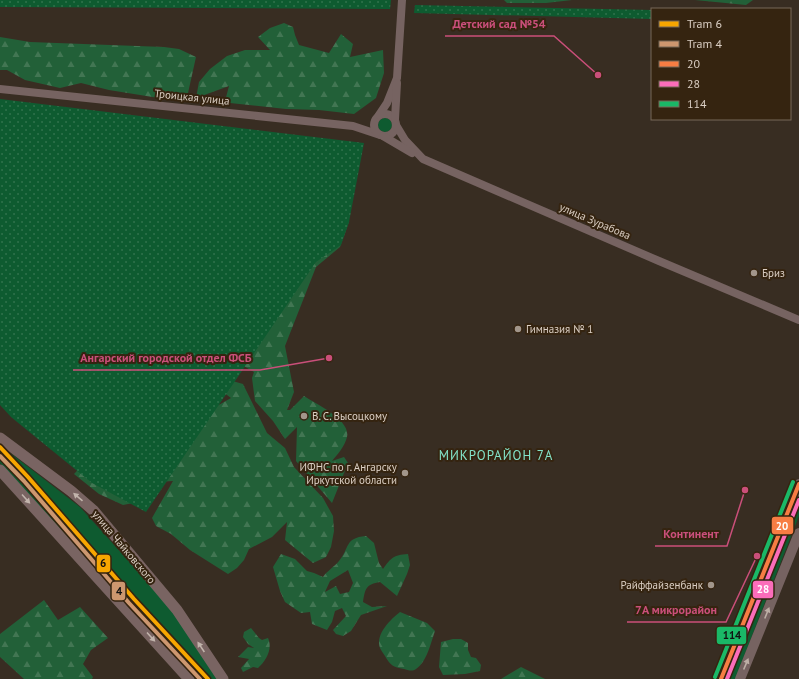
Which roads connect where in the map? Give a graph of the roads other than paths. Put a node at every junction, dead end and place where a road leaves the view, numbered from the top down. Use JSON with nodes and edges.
{"nodes":[{"id":1,"x":402,"y":0,"type":"edge"},
{"id":2,"x":397,"y":78,"type":"junction"},
{"id":3,"x":0,"y":88,"type":"edge"},
{"id":4,"x":377,"y":117,"type":"junction"},
{"id":5,"x":395,"y":122,"type":"junction"},
{"id":6,"x":353,"y":126,"type":"junction"},
{"id":7,"x":381,"y":135,"type":"junction"},
{"id":8,"x":423,"y":159,"type":"junction"},
{"id":9,"x":799,"y":320,"type":"edge"},
{"id":10,"x":0,"y":438,"type":"edge"},
{"id":11,"x":0,"y":470,"type":"edge"},
{"id":12,"x":799,"y":484,"type":"edge"},
{"id":13,"x":799,"y":533,"type":"edge"},
{"id":14,"x":189,"y":679,"type":"edge"},
{"id":15,"x":223,"y":679,"type":"edge"},
{"id":16,"x":721,"y":679,"type":"edge"},
{"id":17,"x":740,"y":679,"type":"edge"}],
"edges":[{"from":1,"to":2,"type":"street"},
{"from":2,"to":4,"type":"street"},
{"from":2,"to":5,"type":"street"},
{"from":3,"to":6,"type":"street","name":"Троицкая улица"},
{"from":4,"to":5,"type":"street"},
{"from":4,"to":6,"type":"street"},
{"from":4,"to":7,"type":"street"},
{"from":5,"to":7,"type":"street"},
{"from":5,"to":8,"type":"street","name":"улица Зурабова"},
{"from":6,"to":7,"type":"street","name":"Троицкая улица"},
{"from":7,"to":8,"type":"street","name":"Троицкая улица"},
{"from":8,"to":9,"type":"street","name":"улица Зурабова"},
{"from":15,"to":10,"type":"main road","name":"улица Чайковского","one_way":true},
{"from":11,"to":14,"type":"main road","one_way":true},
{"from":12,"to":16,"type":"street"},
{"from":17,"to":13,"type":"street","one_way":true}]}
